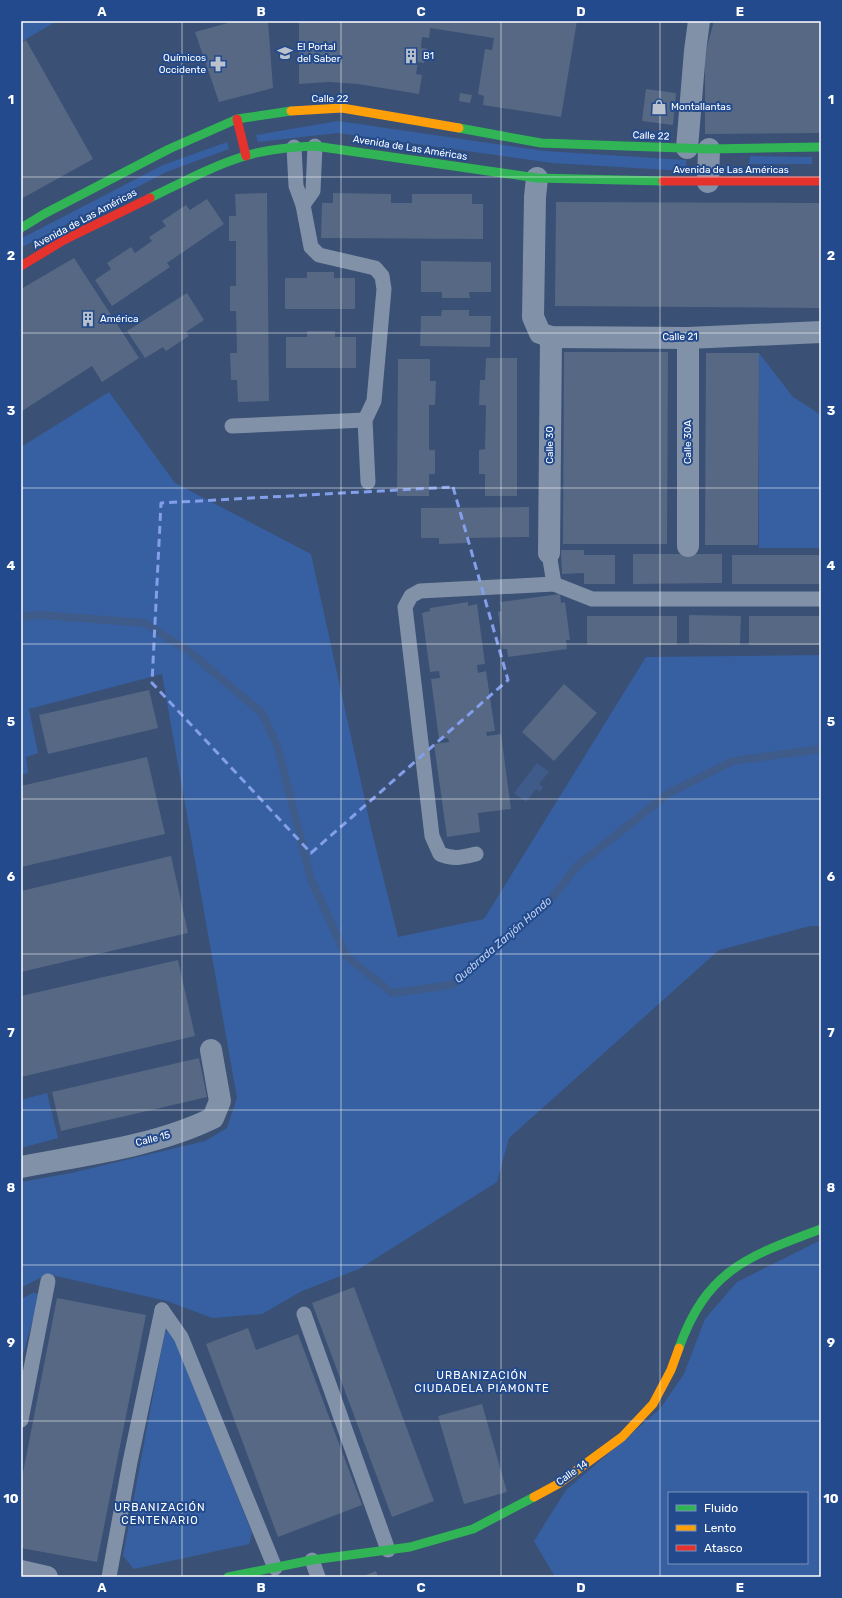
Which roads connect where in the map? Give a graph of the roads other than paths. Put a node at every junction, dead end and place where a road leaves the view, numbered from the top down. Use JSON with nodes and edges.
{"nodes":[{"id":1,"x":699,"y":21,"type":"edge"},
{"id":2,"x":237,"y":119,"type":"junction"},
{"id":3,"x":315,"y":146,"type":"junction"},
{"id":4,"x":294,"y":147,"type":"junction"},
{"id":5,"x":821,"y":147,"type":"edge"},
{"id":6,"x":687,"y":148,"type":"junction"},
{"id":7,"x":709,"y":149,"type":"junction"},
{"id":8,"x":246,"y":156,"type":"junction"},
{"id":9,"x":537,"y":178,"type":"junction"},
{"id":10,"x":708,"y":182,"type":"junction"},
{"id":11,"x":821,"y":182,"type":"edge"},
{"id":12,"x":303,"y":204,"type":"junction"},
{"id":13,"x":21,"y":228,"type":"edge"},
{"id":14,"x":21,"y":266,"type":"edge"},
{"id":15,"x":821,"y":332,"type":"edge"},
{"id":16,"x":545,"y":335,"type":"junction"},
{"id":17,"x":688,"y":338,"type":"junction"},
{"id":18,"x":365,"y":420,"type":"junction"},
{"id":19,"x":232,"y":426,"type":"dead end"},
{"id":20,"x":368,"y":482,"type":"dead end"},
{"id":21,"x":688,"y":546,"type":"dead end"},
{"id":22,"x":549,"y":553,"type":"joint"},
{"id":23,"x":554,"y":584,"type":"junction"},
{"id":24,"x":821,"y":599,"type":"edge"},
{"id":25,"x":476,"y":854,"type":"dead end"},
{"id":26,"x":211,"y":1050,"type":"dead end"},
{"id":27,"x":21,"y":1167,"type":"edge"},
{"id":28,"x":821,"y":1229,"type":"edge"},
{"id":29,"x":48,"y":1281,"type":"dead end"},
{"id":30,"x":304,"y":1314,"type":"dead end"},
{"id":31,"x":21,"y":1420,"type":"edge"},
{"id":32,"x":388,"y":1550,"type":"junction"},
{"id":33,"x":312,"y":1560,"type":"junction"},
{"id":34,"x":275,"y":1568,"type":"junction"},
{"id":35,"x":21,"y":1571,"type":"edge"},
{"id":36,"x":47,"y":1577,"type":"edge"},
{"id":37,"x":109,"y":1577,"type":"edge"},
{"id":38,"x":228,"y":1577,"type":"edge"},
{"id":39,"x":318,"y":1577,"type":"edge"}],
"edges":[{"from":1,"to":6,"type":"street"},
{"from":2,"to":6,"type":"main road","name":"Calle 22"},
{"from":2,"to":8,"type":"main road"},
{"from":2,"to":13,"type":"main road","name":"Calle 22"},
{"from":3,"to":4,"type":"main road","name":"Avenida de Las Américas"},
{"from":3,"to":9,"type":"main road","name":"Avenida de Las Américas"},
{"from":3,"to":12,"type":"lane"},
{"from":4,"to":8,"type":"main road","name":"Avenida de Las Américas"},
{"from":4,"to":12,"type":"lane"},
{"from":5,"to":7,"type":"main road","name":"Avenida de Las Américas"},
{"from":6,"to":7,"type":"main road","name":"Avenida de Las Américas"},
{"from":7,"to":10,"type":"street"},
{"from":8,"to":14,"type":"main road","name":"Avenida de Las Américas"},
{"from":9,"to":10,"type":"main road","name":"Avenida de Las Américas"},
{"from":9,"to":16,"type":"street","name":"Calle 30"},
{"from":10,"to":11,"type":"main road","name":"Avenida de Las Américas"},
{"from":12,"to":18,"type":"lane"},
{"from":15,"to":17,"type":"street","name":"Calle 21"},
{"from":16,"to":17,"type":"street","name":"Calle 21"},
{"from":16,"to":22,"type":"street","name":"Calle 30"},
{"from":17,"to":21,"type":"street","name":"Calle 30A"},
{"from":18,"to":19,"type":"lane"},
{"from":18,"to":20,"type":"lane"},
{"from":22,"to":23,"type":"lane"},
{"from":23,"to":24,"type":"lane"},
{"from":23,"to":25,"type":"lane"},
{"from":26,"to":27,"type":"street","name":"Calle 15"},
{"from":28,"to":32,"type":"main road","name":"Calle 14"},
{"from":29,"to":31,"type":"lane"},
{"from":30,"to":32,"type":"lane"},
{"from":32,"to":33,"type":"main road","name":"Calle 14"},
{"from":33,"to":34,"type":"main road","name":"Calle 14"},
{"from":33,"to":39,"type":"lane"},
{"from":34,"to":37,"type":"lane"},
{"from":34,"to":38,"type":"main road","name":"Calle 14"},
{"from":35,"to":36,"type":"street"}]}
